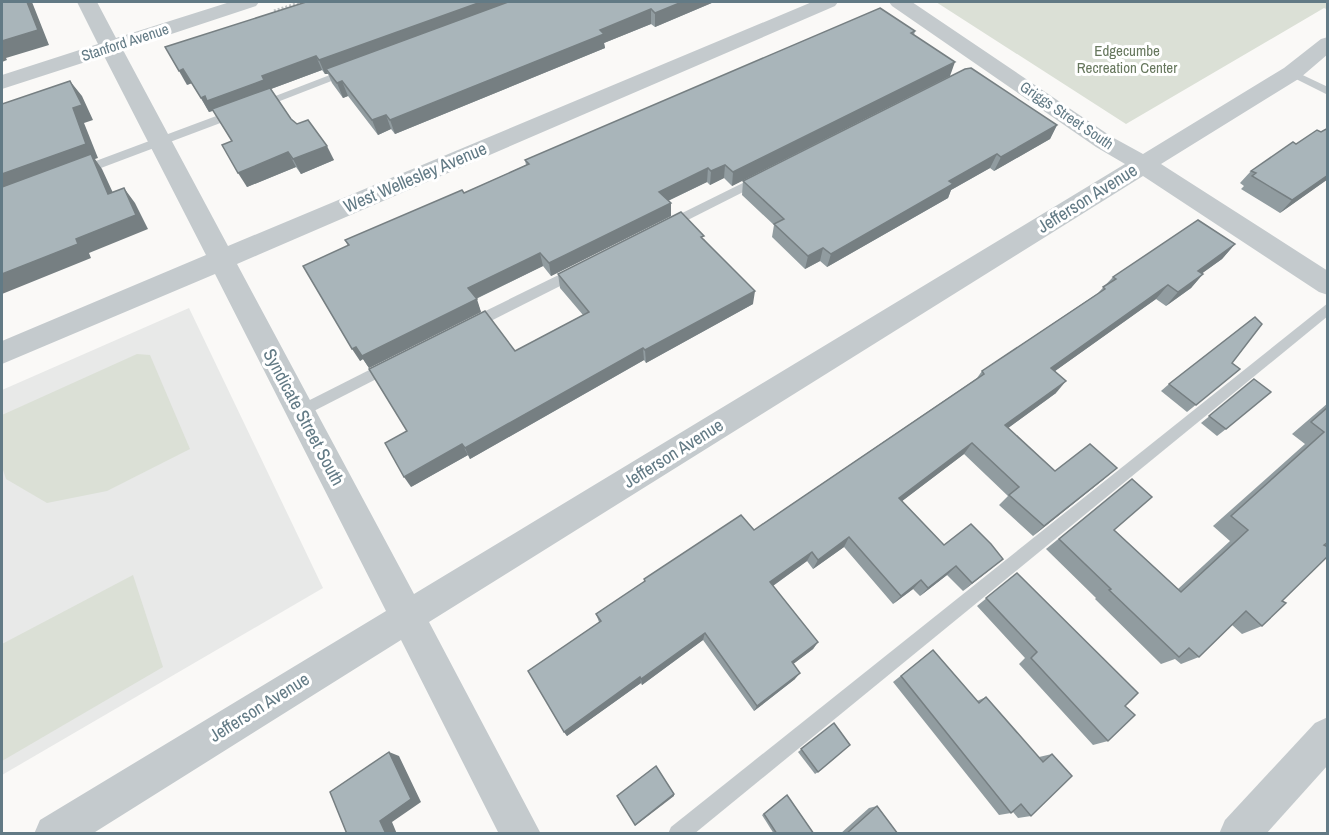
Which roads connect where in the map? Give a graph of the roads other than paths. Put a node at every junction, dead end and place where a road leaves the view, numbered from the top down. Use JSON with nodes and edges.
{"nodes":[{"id":1,"x":87,"y":2,"type":"edge"},
{"id":2,"x":249,"y":2,"type":"edge"},
{"id":3,"x":828,"y":2,"type":"edge"},
{"id":4,"x":898,"y":2,"type":"edge"},
{"id":5,"x":1328,"y":43,"type":"edge"},
{"id":6,"x":111,"y":46,"type":"junction"},
{"id":7,"x":1328,"y":63,"type":"edge"},
{"id":8,"x":359,"y":67,"type":"edge"},
{"id":9,"x":1292,"y":72,"type":"junction"},
{"id":10,"x":2,"y":82,"type":"edge"},
{"id":11,"x":1328,"y":92,"type":"edge"},
{"id":12,"x":160,"y":141,"type":"junction"},
{"id":13,"x":1143,"y":164,"type":"junction"},
{"id":14,"x":776,"y":170,"type":"edge"},
{"id":15,"x":64,"y":177,"type":"edge"},
{"id":16,"x":659,"y":229,"type":"edge"},
{"id":17,"x":222,"y":259,"type":"junction"},
{"id":18,"x":585,"y":267,"type":"edge"},
{"id":19,"x":1328,"y":285,"type":"edge"},
{"id":20,"x":1328,"y":308,"type":"edge"},
{"id":21,"x":457,"y":332,"type":"edge"},
{"id":22,"x":2,"y":352,"type":"edge"},
{"id":23,"x":403,"y":359,"type":"edge"},
{"id":24,"x":301,"y":411,"type":"junction"},
{"id":25,"x":408,"y":616,"type":"junction"},
{"id":26,"x":1328,"y":736,"type":"edge"},
{"id":27,"x":54,"y":834,"type":"edge"},
{"id":28,"x":521,"y":834,"type":"edge"},
{"id":29,"x":678,"y":834,"type":"edge"},
{"id":30,"x":1239,"y":834,"type":"edge"}],
"edges":[{"from":1,"to":6,"type":"street","name":"Syndicate Street South"},
{"from":2,"to":6,"type":"street","name":"Stanford Avenue"},
{"from":3,"to":17,"type":"street","name":"West Wellesley Avenue"},
{"from":4,"to":13,"type":"street","name":"Griggs Street South"},
{"from":5,"to":9,"type":"street","name":"Jefferson Avenue"},
{"from":6,"to":10,"type":"street","name":"Stanford Avenue"},
{"from":6,"to":12,"type":"street","name":"Syndicate Street South"},
{"from":7,"to":9,"type":"street","name":"Jefferson Avenue"},
{"from":8,"to":12,"type":"lane"},
{"from":9,"to":11,"type":"lane"},
{"from":9,"to":13,"type":"street","name":"Jefferson Avenue"},
{"from":12,"to":15,"type":"lane"},
{"from":12,"to":17,"type":"street","name":"Syndicate Street South"},
{"from":13,"to":19,"type":"street","name":"Griggs Street South"},
{"from":13,"to":25,"type":"street","name":"Jefferson Avenue"},
{"from":14,"to":16,"type":"lane"},
{"from":17,"to":22,"type":"street","name":"West Wellesley Avenue"},
{"from":17,"to":24,"type":"street","name":"Syndicate Street South"},
{"from":18,"to":21,"type":"lane"},
{"from":20,"to":29,"type":"lane"},
{"from":23,"to":24,"type":"lane"},
{"from":24,"to":25,"type":"street","name":"Syndicate Street South"},
{"from":25,"to":27,"type":"street","name":"Jefferson Avenue"},
{"from":25,"to":28,"type":"street","name":"Syndicate Street South"},
{"from":26,"to":30,"type":"street"}]}
